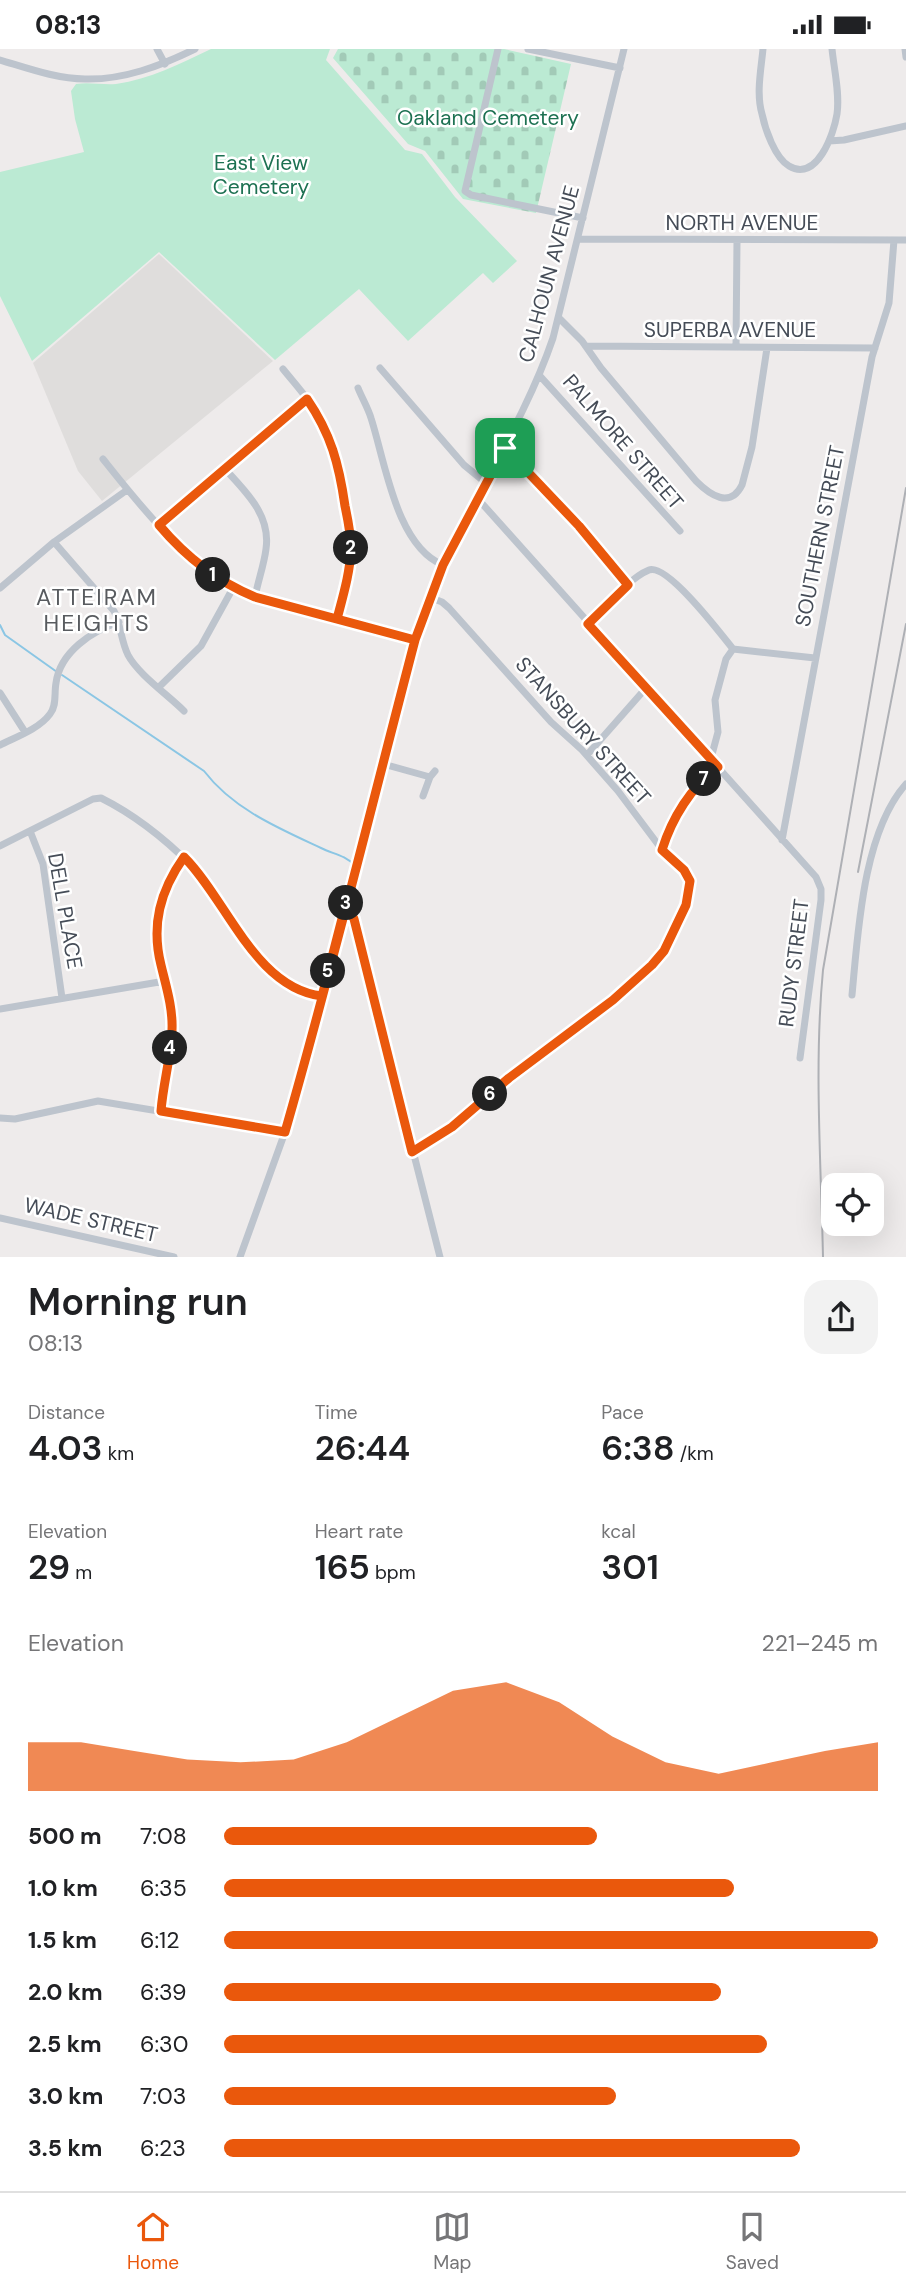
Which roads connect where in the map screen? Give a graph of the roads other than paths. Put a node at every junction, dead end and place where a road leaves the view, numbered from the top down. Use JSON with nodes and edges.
{"nodes":[{"id":1,"x":157,"y":49,"type":"edge"},
{"id":2,"x":194,"y":49,"type":"edge"},
{"id":3,"x":498,"y":49,"type":"edge"},
{"id":4,"x":528,"y":49,"type":"edge"},
{"id":5,"x":624,"y":49,"type":"edge"},
{"id":6,"x":763,"y":49,"type":"edge"},
{"id":7,"x":832,"y":49,"type":"edge"},
{"id":8,"x":905,"y":49,"type":"edge"},
{"id":9,"x":906,"y":57,"type":"edge"},
{"id":10,"x":0,"y":60,"type":"edge"},
{"id":11,"x":165,"y":64,"type":"junction"},
{"id":12,"x":620,"y":68,"type":"junction"},
{"id":13,"x":906,"y":126,"type":"edge"},
{"id":14,"x":829,"y":141,"type":"junction"},
{"id":15,"x":583,"y":218,"type":"junction"},
{"id":16,"x":578,"y":239,"type":"junction"},
{"id":17,"x":894,"y":240,"type":"junction"},
{"id":18,"x":906,"y":240,"type":"edge"},
{"id":19,"x":737,"y":241,"type":"junction"},
{"id":20,"x":559,"y":318,"type":"junction"},
{"id":21,"x":586,"y":346,"type":"junction"},
{"id":22,"x":736,"y":347,"type":"junction"},
{"id":23,"x":767,"y":348,"type":"junction"},
{"id":24,"x":875,"y":348,"type":"junction"},
{"id":25,"x":380,"y":368,"type":"dead end"},
{"id":26,"x":283,"y":369,"type":"dead end"},
{"id":27,"x":540,"y":376,"type":"junction"},
{"id":28,"x":358,"y":388,"type":"dead end"},
{"id":29,"x":307,"y":399,"type":"junction"},
{"id":30,"x":505,"y":448,"type":"junction"},
{"id":31,"x":103,"y":459,"type":"dead end"},
{"id":32,"x":225,"y":469,"type":"junction"},
{"id":33,"x":486,"y":483,"type":"junction"},
{"id":34,"x":127,"y":490,"type":"junction"},
{"id":35,"x":478,"y":499,"type":"junction"},
{"id":36,"x":159,"y":525,"type":"junction"},
{"id":37,"x":680,"y":531,"type":"dead end"},
{"id":38,"x":54,"y":542,"type":"junction"},
{"id":39,"x":443,"y":565,"type":"junction"},
{"id":40,"x":628,"y":585,"type":"junction"},
{"id":41,"x":0,"y":588,"type":"edge"},
{"id":42,"x":233,"y":588,"type":"junction"},
{"id":43,"x":255,"y":597,"type":"junction"},
{"id":44,"x":429,"y":597,"type":"junction"},
{"id":45,"x":337,"y":619,"type":"junction"},
{"id":46,"x":119,"y":622,"type":"junction"},
{"id":47,"x":588,"y":624,"type":"junction"},
{"id":48,"x":415,"y":640,"type":"junction"},
{"id":49,"x":733,"y":649,"type":"junction"},
{"id":50,"x":816,"y":658,"type":"junction"},
{"id":51,"x":159,"y":687,"type":"junction"},
{"id":52,"x":646,"y":688,"type":"junction"},
{"id":53,"x":0,"y":693,"type":"edge"},
{"id":54,"x":184,"y":711,"type":"dead end"},
{"id":55,"x":25,"y":732,"type":"junction"},
{"id":56,"x":0,"y":745,"type":"edge"},
{"id":57,"x":587,"y":755,"type":"junction"},
{"id":58,"x":711,"y":758,"type":"junction"},
{"id":59,"x":383,"y":764,"type":"junction"},
{"id":60,"x":718,"y":767,"type":"junction"},
{"id":61,"x":906,"y":784,"type":"edge"},
{"id":62,"x":423,"y":796,"type":"dead end"},
{"id":63,"x":30,"y":831,"type":"junction"},
{"id":64,"x":782,"y":840,"type":"junction"},
{"id":65,"x":0,"y":846,"type":"edge"},
{"id":66,"x":662,"y":850,"type":"junction"},
{"id":67,"x":184,"y":857,"type":"junction"},
{"id":68,"x":346,"y":903,"type":"junction"},
{"id":69,"x":165,"y":981,"type":"junction"},
{"id":70,"x":852,"y":995,"type":"dead end"},
{"id":71,"x":322,"y":996,"type":"junction"},
{"id":72,"x":62,"y":998,"type":"junction"},
{"id":73,"x":0,"y":1009,"type":"edge"},
{"id":74,"x":800,"y":1058,"type":"dead end"},
{"id":75,"x":161,"y":1111,"type":"junction"},
{"id":76,"x":0,"y":1118,"type":"edge"},
{"id":77,"x":285,"y":1132,"type":"junction"},
{"id":78,"x":412,"y":1152,"type":"junction"},
{"id":79,"x":0,"y":1218,"type":"edge"},
{"id":80,"x":174,"y":1257,"type":"edge"},
{"id":81,"x":240,"y":1257,"type":"edge"},
{"id":82,"x":439,"y":1257,"type":"edge"}],
"edges":[{"from":1,"to":11,"type":"street"},
{"from":2,"to":11,"type":"street"},
{"from":3,"to":15,"type":"street"},
{"from":4,"to":12,"type":"street"},
{"from":5,"to":12,"type":"street","name":"CALHOUN AVENUE"},
{"from":6,"to":14,"type":"street"},
{"from":7,"to":14,"type":"street"},
{"from":8,"to":9,"type":"street"},
{"from":10,"to":11,"type":"street"},
{"from":12,"to":15,"type":"street","name":"CALHOUN AVENUE"},
{"from":13,"to":14,"type":"street"},
{"from":15,"to":16,"type":"street","name":"CALHOUN AVENUE"},
{"from":16,"to":19,"type":"street","name":"NORTH AVENUE"},
{"from":16,"to":20,"type":"street","name":"CALHOUN AVENUE"},
{"from":17,"to":18,"type":"street","name":"NORTH AVENUE"},
{"from":17,"to":19,"type":"street","name":"NORTH AVENUE"},
{"from":17,"to":24,"type":"street","name":"SOUTHERN STREET"},
{"from":19,"to":22,"type":"street"},
{"from":20,"to":21,"type":"street"},
{"from":20,"to":27,"type":"street","name":"CALHOUN AVENUE"},
{"from":21,"to":22,"type":"street","name":"SUPERBA AVENUE"},
{"from":21,"to":23,"type":"street"},
{"from":22,"to":23,"type":"street","name":"SUPERBA AVENUE"},
{"from":23,"to":24,"type":"street","name":"SUPERBA AVENUE"},
{"from":24,"to":50,"type":"street","name":"SOUTHERN STREET"},
{"from":25,"to":33,"type":"street"},
{"from":26,"to":29,"type":"street"},
{"from":27,"to":30,"type":"street","name":"CALHOUN AVENUE"},
{"from":27,"to":37,"type":"street","name":"PALMORE STREET"},
{"from":28,"to":39,"type":"street"},
{"from":29,"to":32,"type":"street"},
{"from":29,"to":45,"type":"street"},
{"from":30,"to":33,"type":"street","name":"CALHOUN AVENUE"},
{"from":30,"to":40,"type":"street"},
{"from":31,"to":34,"type":"street"},
{"from":32,"to":36,"type":"street"},
{"from":32,"to":43,"type":"street"},
{"from":33,"to":35,"type":"street","name":"CALHOUN AVENUE"},
{"from":34,"to":36,"type":"street"},
{"from":34,"to":38,"type":"street"},
{"from":35,"to":39,"type":"street","name":"CALHOUN AVENUE"},
{"from":35,"to":47,"type":"street","name":"RUDY STREET"},
{"from":36,"to":42,"type":"street"},
{"from":38,"to":41,"type":"street"},
{"from":38,"to":46,"type":"street"},
{"from":39,"to":44,"type":"street","name":"CALHOUN AVENUE"},
{"from":40,"to":47,"type":"street"},
{"from":40,"to":49,"type":"street"},
{"from":42,"to":43,"type":"street"},
{"from":42,"to":51,"type":"street"},
{"from":43,"to":45,"type":"street"},
{"from":44,"to":48,"type":"street","name":"CALHOUN AVENUE"},
{"from":44,"to":57,"type":"street","name":"STANSBURY STREET"},
{"from":45,"to":48,"type":"street"},
{"from":46,"to":51,"type":"street"},
{"from":46,"to":55,"type":"street"},
{"from":47,"to":52,"type":"street","name":"RUDY STREET"},
{"from":48,"to":59,"type":"street","name":"CALHOUN AVENUE"},
{"from":49,"to":50,"type":"street"},
{"from":49,"to":58,"type":"street"},
{"from":50,"to":64,"type":"street","name":"SOUTHERN STREET"},
{"from":51,"to":54,"type":"street"},
{"from":52,"to":57,"type":"street"},
{"from":52,"to":58,"type":"street","name":"RUDY STREET"},
{"from":53,"to":55,"type":"street"},
{"from":55,"to":56,"type":"street"},
{"from":57,"to":66,"type":"street","name":"STANSBURY STREET"},
{"from":58,"to":60,"type":"street","name":"RUDY STREET"},
{"from":59,"to":62,"type":"street"},
{"from":59,"to":68,"type":"street","name":"CALHOUN AVENUE"},
{"from":60,"to":64,"type":"street","name":"RUDY STREET"},
{"from":60,"to":66,"type":"street"},
{"from":61,"to":70,"type":"street"},
{"from":63,"to":65,"type":"street"},
{"from":63,"to":67,"type":"street"},
{"from":63,"to":72,"type":"street","name":"DELL PLACE"},
{"from":64,"to":74,"type":"street","name":"RUDY STREET"},
{"from":66,"to":78,"type":"street","name":"STANSBURY STREET"},
{"from":67,"to":69,"type":"street"},
{"from":67,"to":71,"type":"street"},
{"from":68,"to":71,"type":"street","name":"CALHOUN AVENUE"},
{"from":68,"to":78,"type":"street"},
{"from":69,"to":72,"type":"street"},
{"from":69,"to":75,"type":"street"},
{"from":71,"to":77,"type":"street","name":"CALHOUN AVENUE"},
{"from":72,"to":73,"type":"street"},
{"from":75,"to":76,"type":"street"},
{"from":75,"to":77,"type":"street"},
{"from":77,"to":81,"type":"street","name":"CALHOUN AVENUE"},
{"from":78,"to":82,"type":"street"},
{"from":79,"to":80,"type":"street","name":"WADE STREET"}]}
